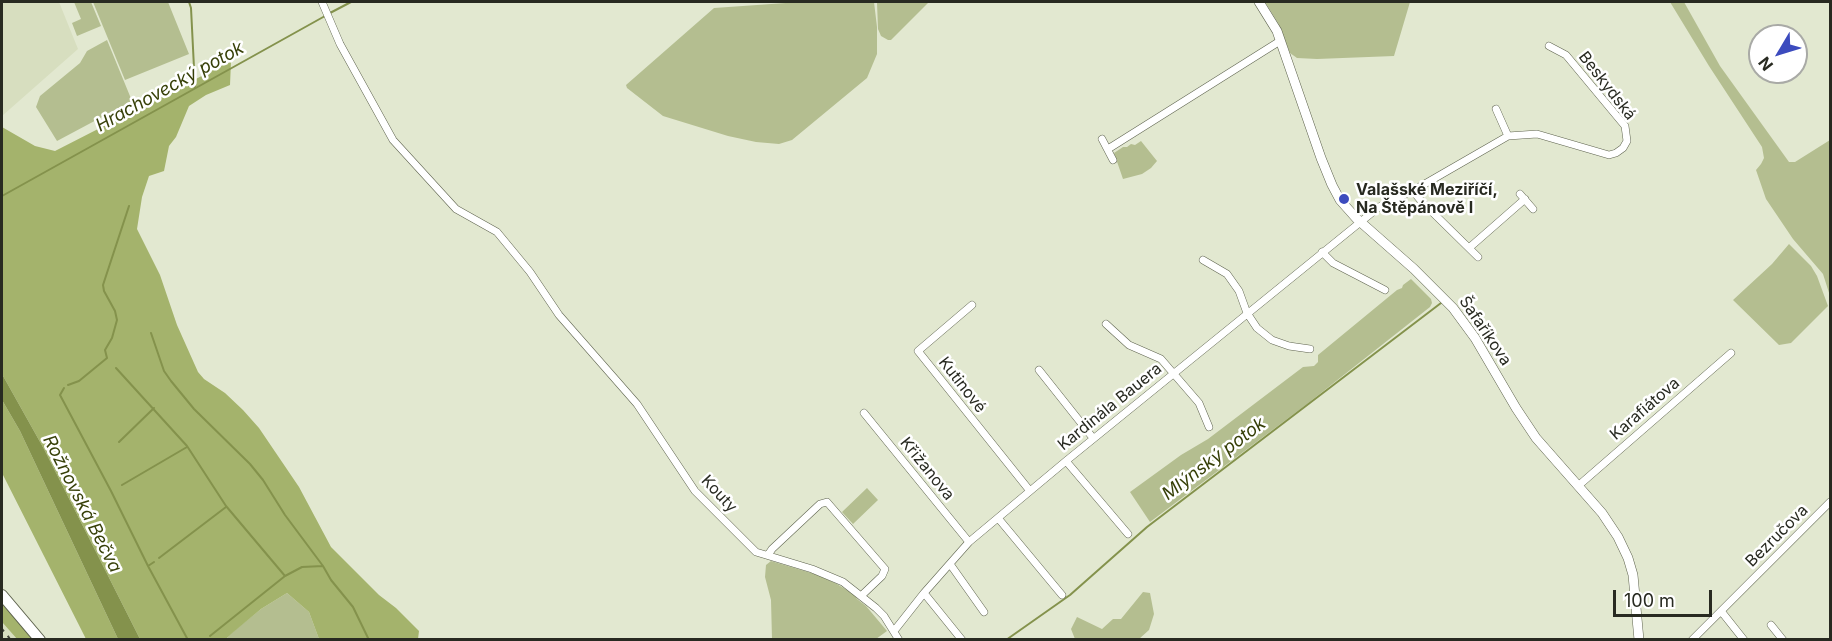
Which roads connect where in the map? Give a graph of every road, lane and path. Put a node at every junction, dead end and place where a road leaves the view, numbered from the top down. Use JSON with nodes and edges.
{"nodes":[{"id":1,"x":322,"y":2,"type":"edge"},
{"id":2,"x":1259,"y":2,"type":"edge"},
{"id":3,"x":1280,"y":41,"type":"junction"},
{"id":4,"x":1549,"y":46,"type":"dead end"},
{"id":5,"x":1496,"y":109,"type":"dead end"},
{"id":6,"x":1508,"y":136,"type":"junction"},
{"id":7,"x":1102,"y":139,"type":"dead end"},
{"id":8,"x":1108,"y":149,"type":"junction"},
{"id":9,"x":1113,"y":160,"type":"dead end"},
{"id":10,"x":1413,"y":191,"type":"junction"},
{"id":11,"x":1533,"y":209,"type":"dead end"},
{"id":12,"x":1360,"y":222,"type":"junction"},
{"id":13,"x":1469,"y":248,"type":"junction"},
{"id":14,"x":1322,"y":252,"type":"junction"},
{"id":15,"x":1478,"y":257,"type":"dead end"},
{"id":16,"x":1203,"y":260,"type":"dead end"},
{"id":17,"x":1385,"y":290,"type":"dead end"},
{"id":18,"x":972,"y":305,"type":"dead end"},
{"id":19,"x":1247,"y":313,"type":"junction"},
{"id":20,"x":1106,"y":324,"type":"dead end"},
{"id":21,"x":1310,"y":349,"type":"dead end"},
{"id":22,"x":1731,"y":352,"type":"dead end"},
{"id":23,"x":1039,"y":370,"type":"dead end"},
{"id":24,"x":1173,"y":373,"type":"junction"},
{"id":25,"x":864,"y":413,"type":"dead end"},
{"id":26,"x":1209,"y":427,"type":"dead end"},
{"id":27,"x":1093,"y":438,"type":"junction"},
{"id":28,"x":1066,"y":461,"type":"junction"},
{"id":29,"x":1578,"y":486,"type":"junction"},
{"id":30,"x":1030,"y":491,"type":"junction"},
{"id":31,"x":1830,"y":502,"type":"edge"},
{"id":32,"x":998,"y":518,"type":"junction"},
{"id":33,"x":1128,"y":534,"type":"dead end"},
{"id":34,"x":969,"y":542,"type":"junction"},
{"id":35,"x":768,"y":555,"type":"junction"},
{"id":36,"x":950,"y":564,"type":"junction"},
{"id":37,"x":924,"y":593,"type":"junction"},
{"id":38,"x":2,"y":595,"type":"edge"},
{"id":39,"x":1062,"y":595,"type":"dead end"},
{"id":40,"x":861,"y":596,"type":"junction"},
{"id":41,"x":1721,"y":611,"type":"junction"},
{"id":42,"x":984,"y":612,"type":"dead end"},
{"id":43,"x":1771,"y":625,"type":"dead end"},
{"id":44,"x":894,"y":631,"type":"junction"},
{"id":45,"x":40,"y":639,"type":"edge"},
{"id":46,"x":899,"y":639,"type":"edge"},
{"id":47,"x":962,"y":639,"type":"edge"},
{"id":48,"x":1639,"y":639,"type":"edge"},
{"id":49,"x":1692,"y":639,"type":"edge"},
{"id":50,"x":1744,"y":639,"type":"edge"},
{"id":51,"x":1783,"y":639,"type":"edge"}],
"edges":[{"from":1,"to":35,"type":"street","name":"Kouty"},
{"from":2,"to":3,"type":"street","name":"Šafaříkova"},
{"from":3,"to":8,"type":"street"},
{"from":3,"to":12,"type":"street","name":"Šafaříkova"},
{"from":4,"to":6,"type":"street","name":"Beskydská"},
{"from":5,"to":6,"type":"street"},
{"from":6,"to":10,"type":"street","name":"Beskydská"},
{"from":7,"to":8,"type":"street"},
{"from":8,"to":9,"type":"street"},
{"from":10,"to":12,"type":"street","name":"Beskydská"},
{"from":10,"to":13,"type":"street"},
{"from":11,"to":13,"type":"street"},
{"from":12,"to":14,"type":"street","name":"Kardinála Bauera"},
{"from":12,"to":29,"type":"street","name":"Šafaříkova"},
{"from":13,"to":15,"type":"street"},
{"from":14,"to":17,"type":"street"},
{"from":14,"to":19,"type":"street","name":"Kardinála Bauera"},
{"from":16,"to":19,"type":"street"},
{"from":18,"to":30,"type":"street","name":"Kutinové"},
{"from":19,"to":21,"type":"street"},
{"from":19,"to":24,"type":"street","name":"Kardinála Bauera"},
{"from":20,"to":24,"type":"street"},
{"from":22,"to":29,"type":"street","name":"Karafiátova"},
{"from":23,"to":27,"type":"street"},
{"from":24,"to":26,"type":"street"},
{"from":24,"to":27,"type":"street","name":"Kardinála Bauera"},
{"from":25,"to":34,"type":"street","name":"Křižanova"},
{"from":27,"to":28,"type":"street","name":"Kardinála Bauera"},
{"from":28,"to":30,"type":"street","name":"Kardinála Bauera"},
{"from":28,"to":33,"type":"street"},
{"from":29,"to":48,"type":"street","name":"Šafaříkova"},
{"from":30,"to":32,"type":"street","name":"Kardinála Bauera"},
{"from":31,"to":41,"type":"street","name":"Bezručova"},
{"from":32,"to":34,"type":"street","name":"Kardinála Bauera"},
{"from":32,"to":39,"type":"street"},
{"from":34,"to":36,"type":"street","name":"Kardinála Bauera"},
{"from":35,"to":40,"type":"street","name":"Kouty"},
{"from":35,"to":40,"type":"street"},
{"from":36,"to":37,"type":"street","name":"Kardinála Bauera"},
{"from":36,"to":42,"type":"street"},
{"from":37,"to":44,"type":"street","name":"Kardinála Bauera"},
{"from":37,"to":47,"type":"street"},
{"from":38,"to":45,"type":"main road"},
{"from":40,"to":44,"type":"street","name":"Kouty"},
{"from":41,"to":49,"type":"street","name":"Bezručova"},
{"from":41,"to":50,"type":"street"},
{"from":43,"to":51,"type":"street"},
{"from":44,"to":46,"type":"street","name":"Kouty"}]}
